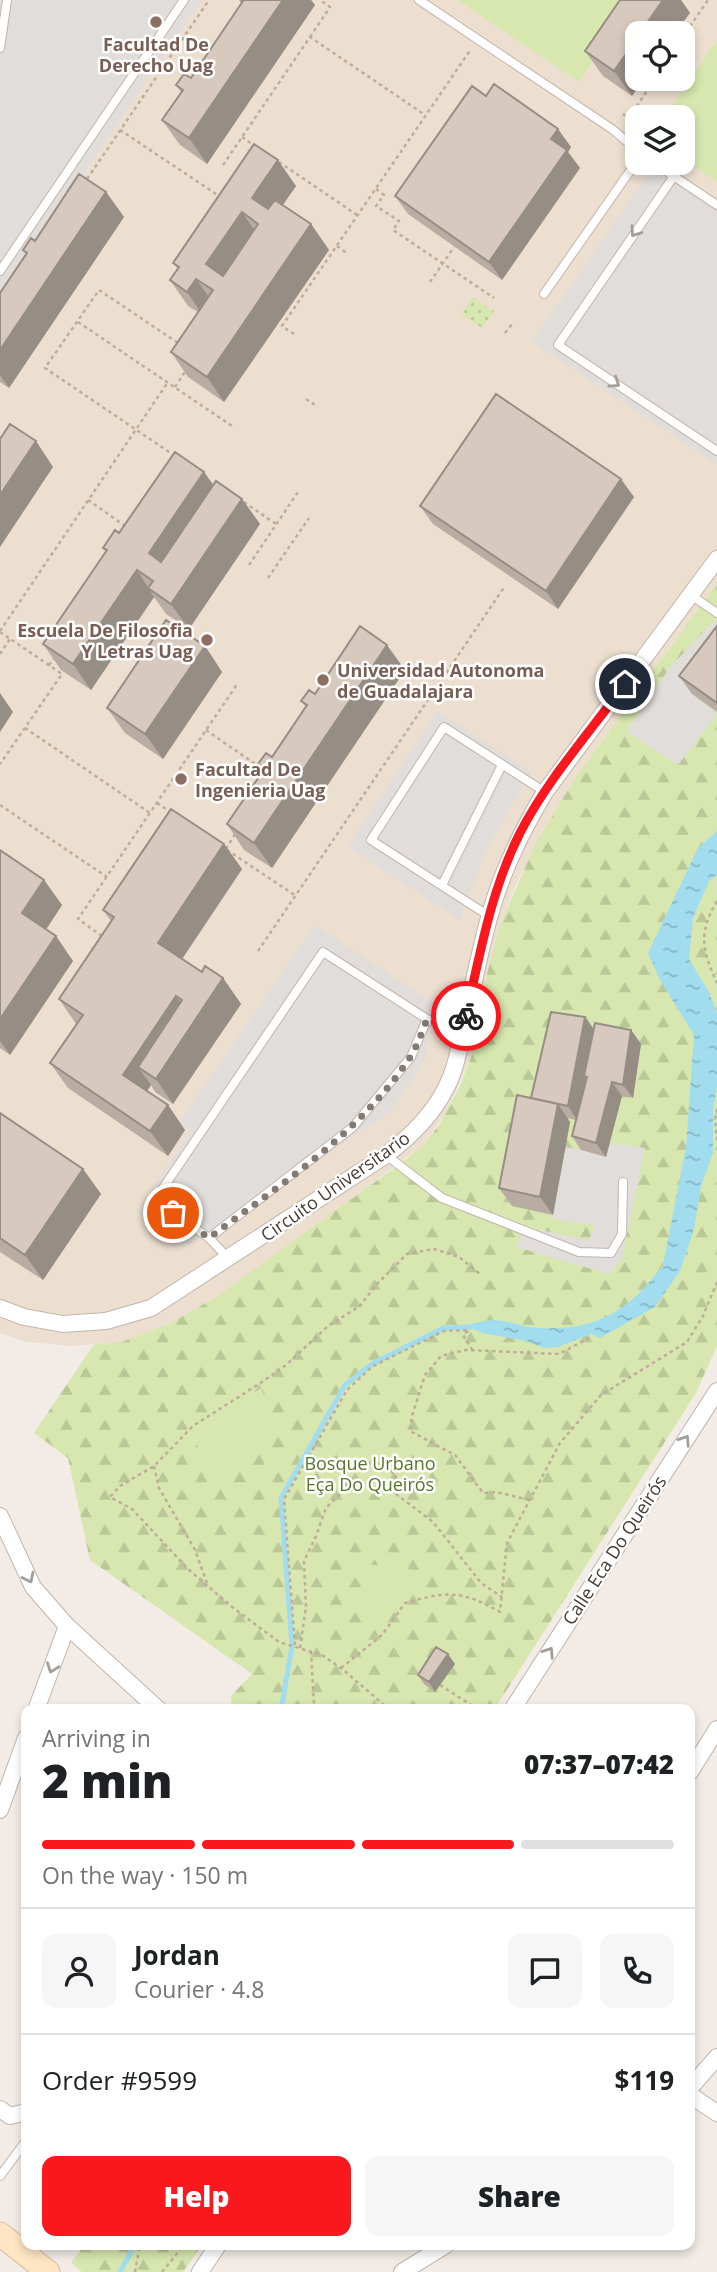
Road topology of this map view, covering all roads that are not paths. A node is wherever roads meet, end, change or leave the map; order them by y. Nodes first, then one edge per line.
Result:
1 (6, 0) edge
2 (184, 0) edge
3 (419, 0) edge
4 (0, 48) edge
5 (625, 139) edge
6 (627, 175) edge
7 (674, 176) joint
8 (717, 205) edge
9 (0, 271) edge
10 (544, 294) dead end
11 (717, 451) edge
12 (717, 559) edge
13 (690, 595) junction
14 (717, 613) edge
15 (502, 765) junction
16 (545, 792) junction
17 (442, 886) junction
18 (489, 916) junction
19 (427, 1019) junction
20 (462, 1035) junction
21 (386, 1156) junction
22 (623, 1182) dead end
23 (209, 1238) junction
24 (229, 1259) junction
25 (0, 1308) edge
26 (717, 1391) edge
27 (0, 1516) edge
28 (67, 1626) junction
29 (38, 1704) edge
30 (152, 1704) edge
31 (516, 1704) edge
32 (717, 1730) edge
33 (21, 1752) edge
34 (695, 1764) edge
35 (0, 1810) edge
36 (717, 2057) edge
37 (695, 2082) edge
38 (695, 2098) edge
39 (0, 2109) edge
40 (21, 2113) edge
41 (717, 2113) edge
42 (21, 2148) edge
43 (0, 2176) edge
44 (0, 2234) edge
45 (215, 2250) edge
46 (438, 2250) edge
47 (47, 2272) edge
48 (200, 2272) edge
49 (402, 2272) edge

1 - 4 lane
2 - 9 lane
3 - 5 lane
6 - 10 lane
7 - 8 lane
7 -> 11 lane
12 - 13 street, Circuito Universitario
13 - 14 lane
13 - 16 street, Circuito Universitario
15 - 16 lane
15 - 17 lane
15 - 17 lane
16 - 18 street, Circuito Universitario
17 - 18 lane
18 - 20 street, Circuito Universitario
19 - 20 lane
19 - 23 lane
19 - 23 lane
20 - 21 street, Circuito Universitario
21 - 22 lane
21 - 24 street, Circuito Universitario
23 - 24 lane
24 - 25 street, Circuito Universitario
31 -> 26 street, Calle Eca Do Queirós
27 -> 28 street
28 -> 29 street
28 - 30 street
32 - 34 street
33 - 35 street
36 - 37 street
38 - 41 street
39 - 40 street
42 - 43 lane
44 - 47 main road
45 - 48 street
46 - 49 street

